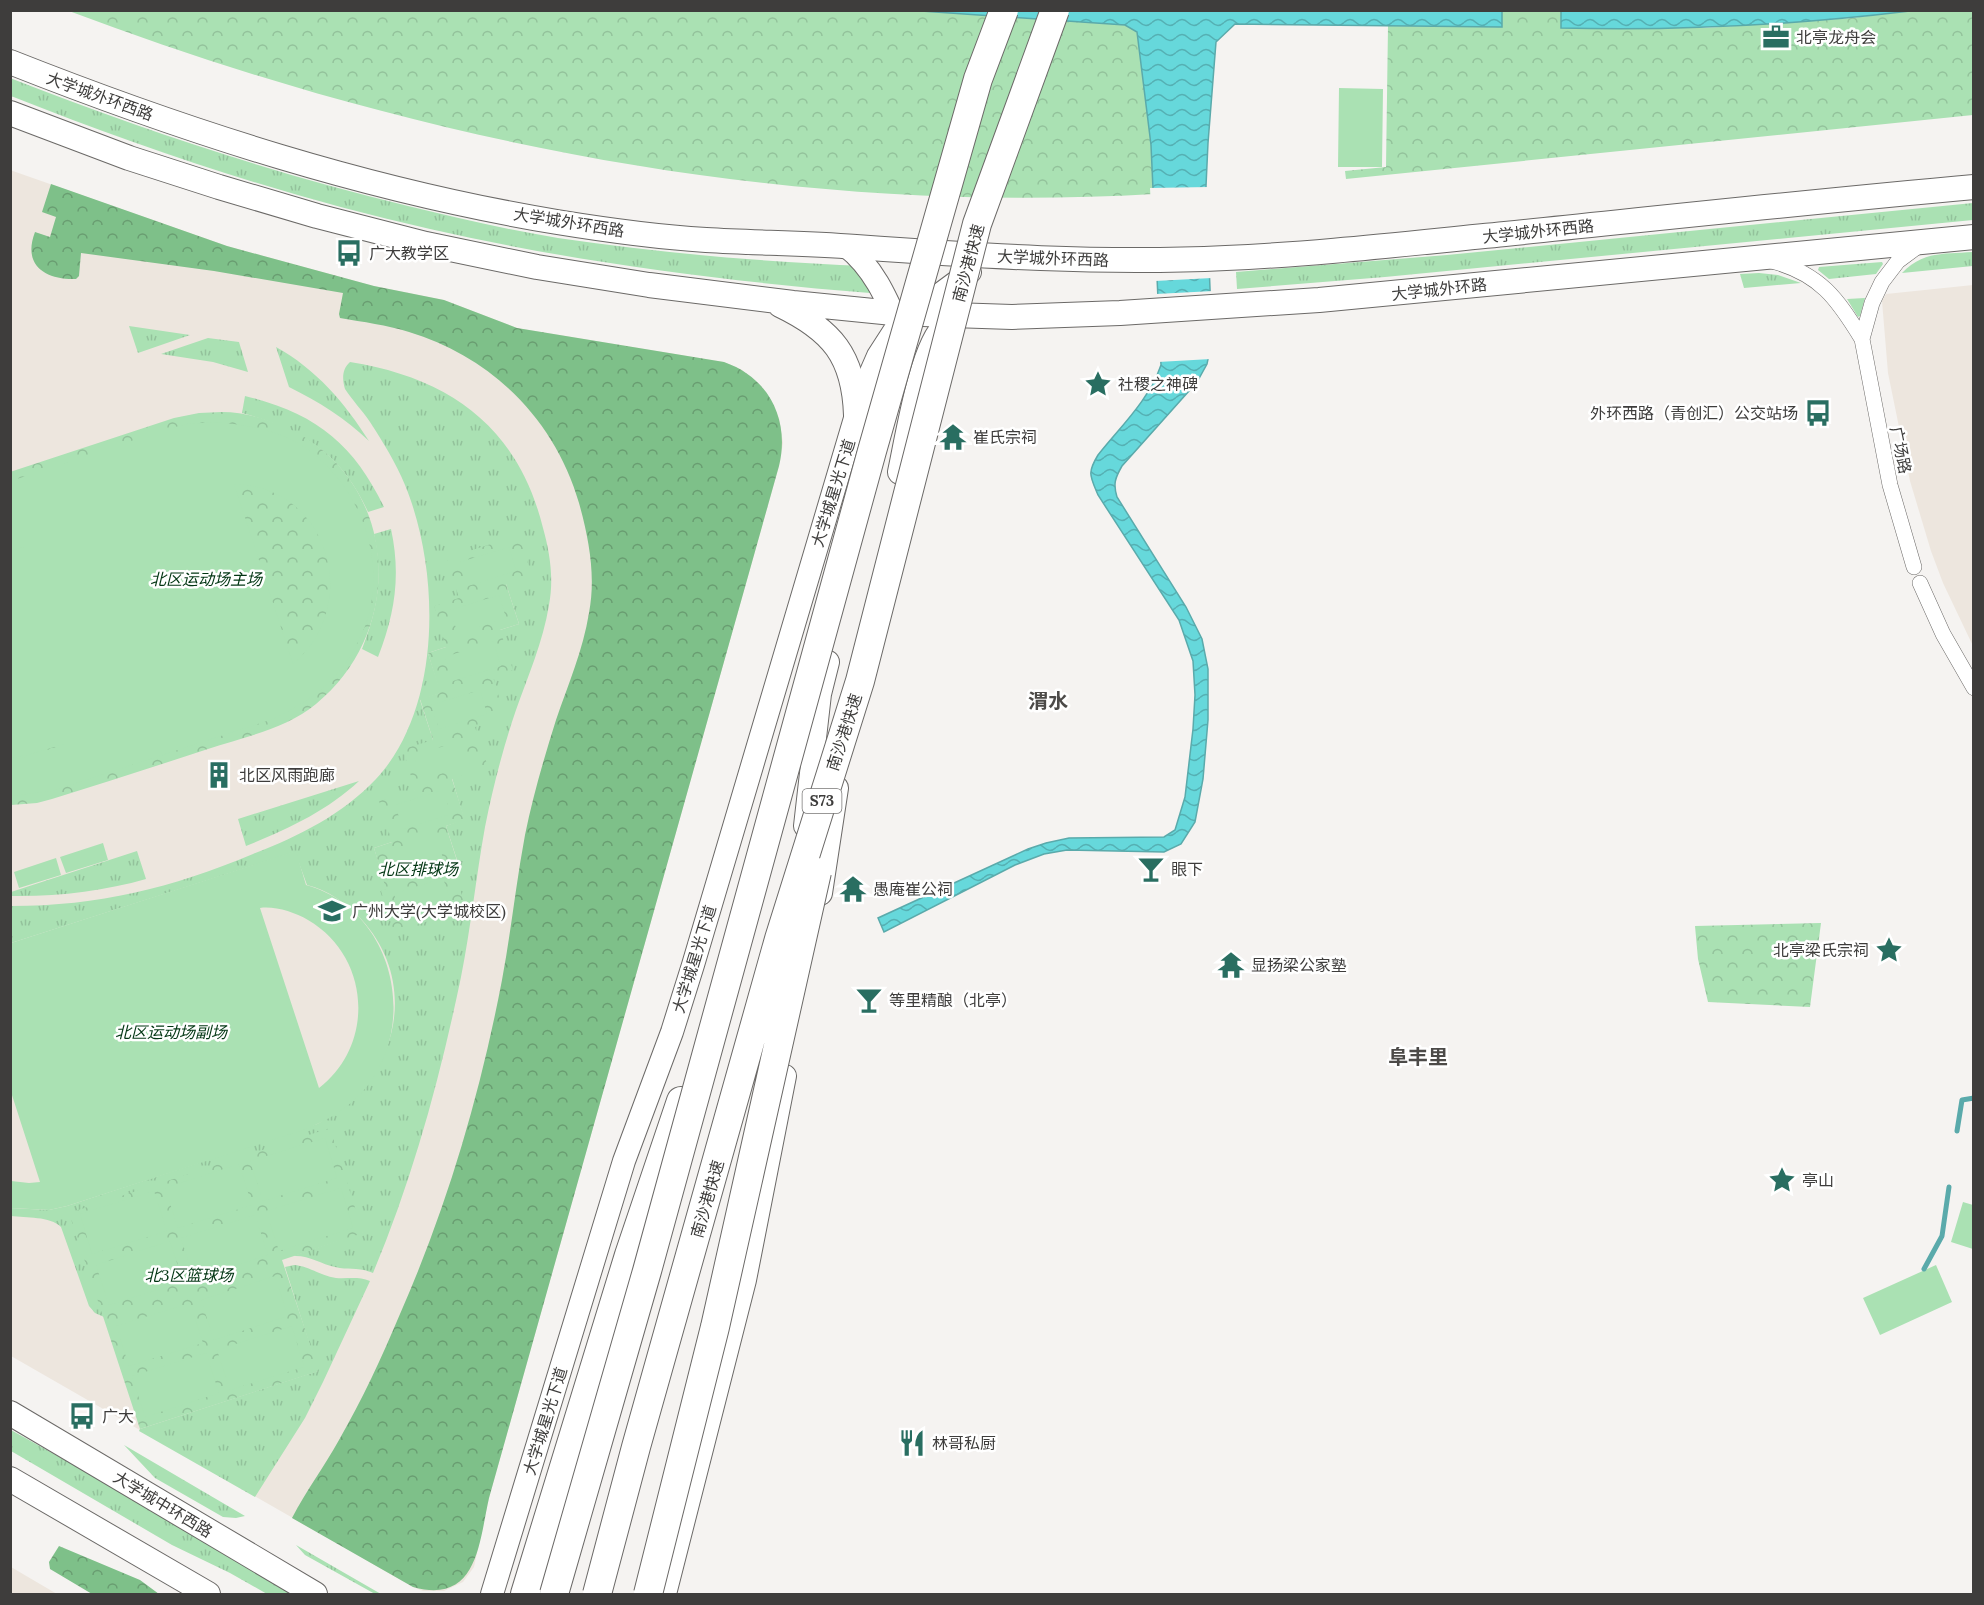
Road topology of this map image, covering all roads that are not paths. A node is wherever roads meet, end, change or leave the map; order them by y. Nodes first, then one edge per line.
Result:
1 (1004, 10) edge
2 (1055, 10) edge
3 (10, 62) edge
4 (10, 113) edge
5 (1974, 187) edge
6 (1974, 237) edge
7 (1929, 241) junction
8 (846, 246) junction
9 (994, 257) junction
10 (1758, 258) junction
11 (770, 300) junction
12 (961, 314) junction
13 (902, 317) junction
14 (1862, 339) junction
15 (856, 415) junction
16 (1914, 567) dead end
17 (1920, 583) dead end
18 (860, 681) junction
19 (1974, 688) edge
20 (771, 816) junction
21 (787, 1069) junction
22 (10, 1413) edge
23 (10, 1479) edge
24 (208, 1594) edge
25 (315, 1594) edge
26 (492, 1594) edge
27 (525, 1594) edge
28 (554, 1594) edge
29 (597, 1594) edge
30 (648, 1594) edge
31 (665, 1594) edge

1 - 20 highway, S73, bridge
2 - 18 highway, 南沙港快速 / S73, bridge
3 - 8 main road, 大学城外环西路
4 - 11 main road
5 - 9 main road, 大学城外环西路
6 - 7 main road
7 - 10 main road
7 - 14 street, 广场路
8 - 9 main road, 大学城外环西路
8 - 13 main road
9 - 13 main road, 大学城星光下道
10 - 12 main road, 大学城外环路
10 - 14 street, 广场路
11 - 13 main road
11 - 15 main road
12 - 13 main road
12 - 21 main road
13 - 15 main road, 大学城星光下道
13 - 21 main road
14 - 16 street, 广场路
15 - 26 main road, 大学城星光下道
17 - 19 street
18 - 29 highway, 南沙港快速 / S73, bridge
18 - 30 highway, bridge
20 - 27 highway, bridge
20 - 28 highway, S73, bridge
21 - 31 main road
22 - 25 main road, 大学城中环西路
23 - 24 main road

